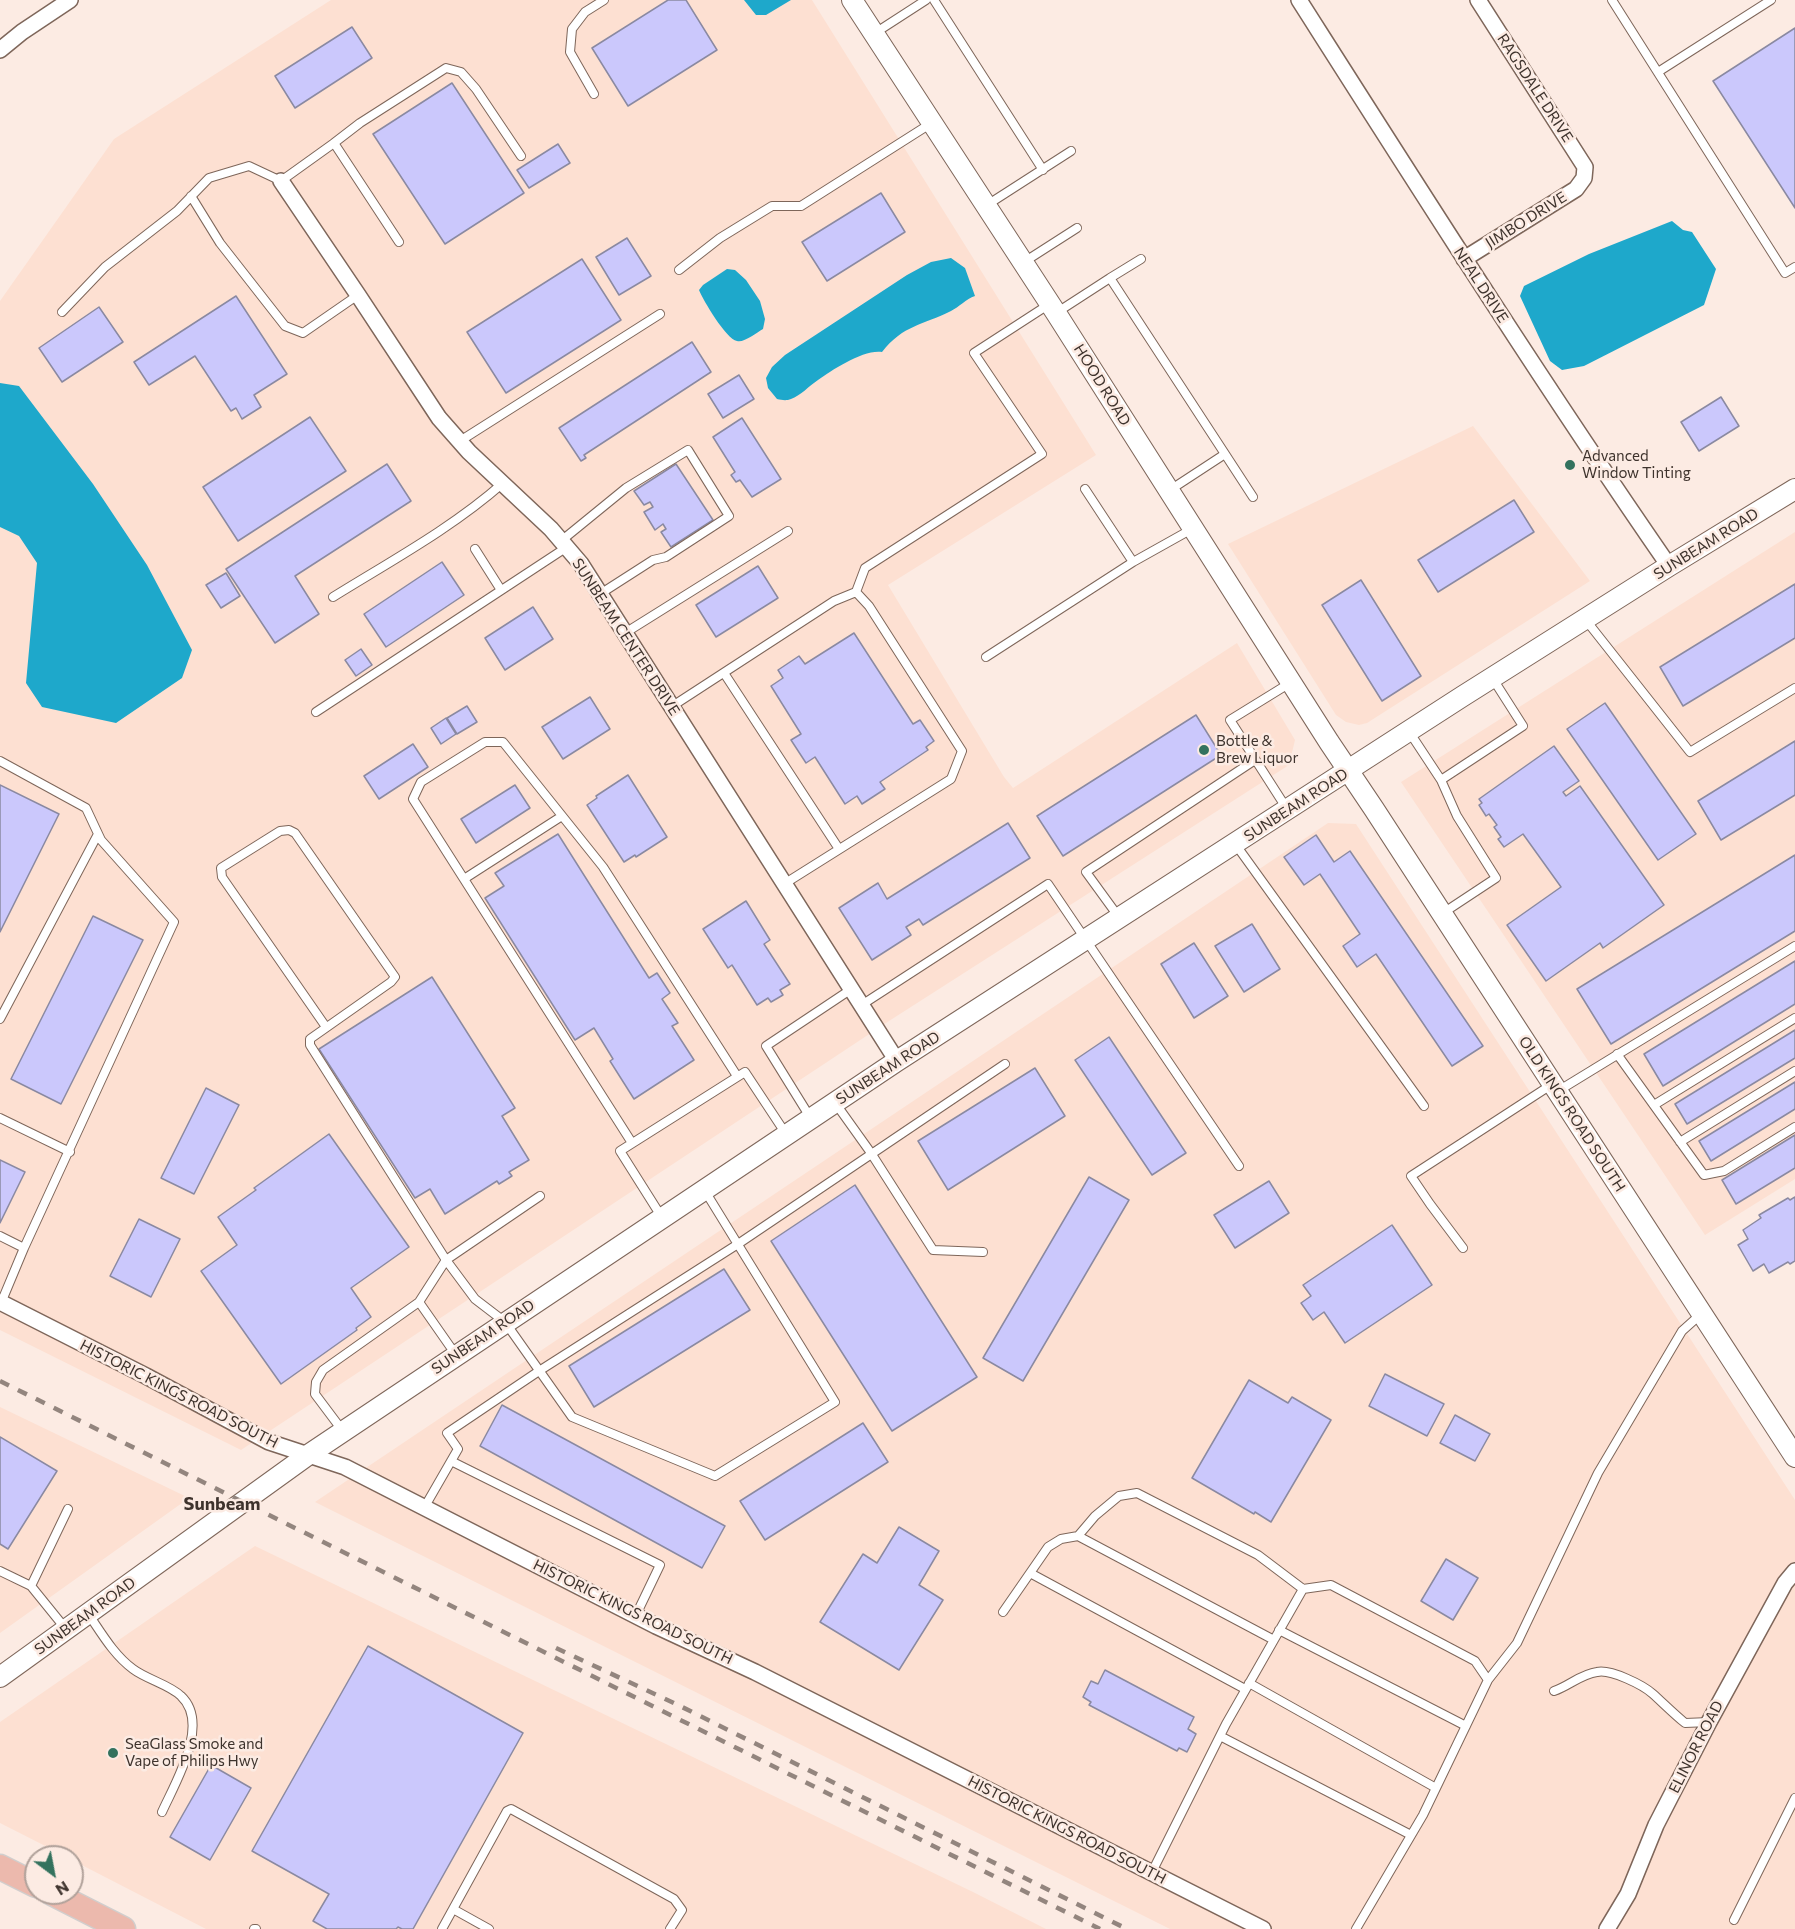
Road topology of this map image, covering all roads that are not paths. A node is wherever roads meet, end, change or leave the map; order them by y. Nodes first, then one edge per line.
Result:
1 (70, 0) edge
2 (604, 0) edge
3 (852, 0) edge
4 (926, 0) edge
5 (934, 0) edge
6 (1299, 0) edge
7 (1478, 0) edge
8 (1612, 0) edge
9 (1771, 0) edge
10 (874, 34) junction
11 (0, 50) edge
12 (1658, 72) junction
13 (594, 93) dead end
14 (931, 123) junction
15 (334, 143) junction
16 (1071, 151) dead end
17 (521, 156) dead end
18 (1042, 170) junction
19 (1584, 178) joint
20 (281, 181) junction
21 (191, 196) junction
22 (986, 206) junction
23 (1077, 228) dead end
24 (399, 242) dead end
25 (1141, 259) dead end
26 (1464, 259) junction
27 (1023, 263) junction
28 (1795, 267) edge
29 (679, 270) dead end
30 (1110, 278) junction
31 (358, 295) junction
32 (1053, 309) junction
33 (62, 312) dead end
34 (660, 314) dead end
35 (460, 441) junction
36 (1225, 454) junction
37 (503, 483) junction
38 (1085, 489) dead end
39 (1795, 489) edge
40 (1169, 490) junction
41 (1252, 497) dead end
42 (1193, 528) junction
43 (788, 531) dead end
44 (564, 544) junction
45 (475, 549) dead end
46 (1132, 562) junction
47 (1669, 566) junction
48 (501, 590) junction
49 (856, 592) junction
50 (600, 594) junction
51 (333, 597) dead end
52 (1585, 619) junction
53 (625, 633) junction
54 (986, 657) dead end
55 (724, 672) junction
56 (1492, 678) junction
57 (1291, 682) junction
58 (1795, 688) edge
59 (671, 706) junction
60 (316, 712) dead end
61 (1409, 731) junction
62 (1255, 760) junction
63 (0, 761) edge
64 (1349, 771) junction
65 (1441, 780) junction
66 (1288, 810) junction
67 (562, 816) junction
68 (98, 834) junction
69 (1235, 844) junction
70 (839, 849) junction
71 (464, 879) junction
72 (784, 884) junction
73 (1443, 913) junction
74 (1120, 918) junction
75 (1086, 940) junction
76 (1795, 946) edge
77 (850, 990) junction
78 (860, 1006) junction
79 (1795, 1018) edge
80 (0, 1019) edge
81 (326, 1027) junction
82 (1617, 1054) junction
83 (897, 1061) junction
84 (1005, 1064) dead end
85 (1795, 1071) edge
86 (737, 1076) junction
87 (1555, 1088) junction
88 (835, 1102) junction
89 (1654, 1105) junction
90 (1424, 1106) dead end
91 (0, 1119) edge
92 (811, 1119) junction
93 (1795, 1127) edge
94 (786, 1135) junction
95 (1680, 1142) junction
96 (632, 1143) junction
97 (70, 1152) junction
98 (871, 1153) junction
99 (1239, 1166) dead end
100 (704, 1190) junction
101 (540, 1196) dead end
102 (662, 1218) junction
103 (0, 1236) edge
104 (738, 1244) junction
105 (24, 1248) junction
106 (1463, 1248) dead end
107 (983, 1252) dead end
108 (446, 1260) junction
109 (0, 1302) edge
110 (419, 1302) junction
111 (1702, 1313) junction
112 (505, 1322) junction
113 (456, 1355) junction
114 (539, 1371) junction
115 (343, 1431) junction
116 (308, 1455) junction
117 (1795, 1457) edge
118 (452, 1461) junction
119 (424, 1508) junction
120 (68, 1509) dead end
121 (1078, 1536) junction
122 (0, 1571) edge
123 (1795, 1571) edge
124 (1030, 1573) junction
125 (31, 1586) junction
126 (1303, 1589) junction
127 (1003, 1612) dead end
128 (88, 1614) junction
129 (636, 1616) junction
130 (66, 1629) junction
131 (1279, 1630) junction
132 (1274, 1640) junction
133 (0, 1677) edge
134 (1488, 1680) junction
135 (1247, 1686) junction
136 (1554, 1691) dead end
137 (1709, 1722) junction
138 (1466, 1726) junction
139 (1220, 1736) junction
140 (1436, 1788) junction
141 (1795, 1798) edge
142 (162, 1812) dead end
143 (1411, 1834) junction
144 (0, 1867) edge
145 (1152, 1872) junction
146 (24, 1879) edge
147 (76, 1905) edge
148 (453, 1909) junction
149 (1734, 1920) dead end
150 (123, 1929) edge
151 (442, 1929) edge
152 (489, 1929) edge
153 (670, 1929) edge
154 (1263, 1929) edge
155 (1356, 1929) edge
156 (1608, 1929) edge

1 - 11 street
2 - 13 lane
3 - 10 street, HOOD ROAD
4 - 10 lane
5 - 18 lane
6 - 26 street, NEAL DRIVE
7 - 19 street, RAGSDALE DRIVE
8 - 12 lane
9 - 12 lane
10 - 14 street, HOOD ROAD
12 - 28 lane
14 - 22 street, HOOD ROAD
14 - 29 lane
15 - 17 lane
15 - 20 lane
15 - 24 lane
16 - 18 lane
18 - 22 lane
19 - 26 street, JIMBO DRIVE
20 - 21 lane
20 - 31 street, SUNBEAM CENTER DRIVE
21 - 31 lane
21 - 33 lane
22 - 27 street, HOOD ROAD
23 - 27 lane
25 - 30 lane
26 - 47 street, NEAL DRIVE
27 - 32 street, HOOD ROAD
30 - 32 lane
30 - 36 lane
31 - 35 street, SUNBEAM CENTER DRIVE
32 - 40 street, HOOD ROAD
32 - 49 lane
34 - 35 lane
35 - 37 street, SUNBEAM CENTER DRIVE
36 - 40 lane
36 - 41 lane
37 - 44 street, SUNBEAM CENTER DRIVE
37 - 51 lane
38 - 46 lane
39 - 47 street, SUNBEAM ROAD
40 - 42 street, HOOD ROAD
42 - 46 lane
42 - 57 street, HOOD ROAD
43 - 53 lane
44 - 48 lane
44 - 50 street, SUNBEAM CENTER DRIVE
44 - 50 lane
45 - 48 lane
46 - 54 lane
47 - 52 street, SUNBEAM ROAD
48 - 60 lane
49 - 55 lane
49 - 70 lane
50 - 53 street, SUNBEAM CENTER DRIVE
52 - 56 street, SUNBEAM ROAD
52 - 58 lane
53 - 59 street, SUNBEAM CENTER DRIVE
55 - 59 lane
55 - 70 lane
56 - 61 street, SUNBEAM ROAD
56 - 65 lane
57 - 62 lane
57 - 64 street, HOOD ROAD
59 - 72 street, SUNBEAM CENTER DRIVE
61 - 64 street, SUNBEAM ROAD
61 - 65 lane
62 - 66 lane
62 - 74 lane
63 - 68 lane
64 - 66 street, SUNBEAM ROAD
64 - 73 street, OLD KINGS ROAD SOUTH
65 - 73 lane
66 - 69 street, SUNBEAM ROAD
67 - 71 lane
67 - 71 lane
67 - 86 lane
68 - 80 lane
68 - 97 lane
69 - 74 street, SUNBEAM ROAD
69 - 90 lane
70 - 72 lane
71 - 96 lane
72 - 77 street, SUNBEAM CENTER DRIVE
73 - 87 street, OLD KINGS ROAD SOUTH
74 - 75 street, SUNBEAM ROAD
75 - 78 lane
75 - 83 street, SUNBEAM ROAD
75 - 99 lane
76 - 82 lane
77 - 78 street, SUNBEAM CENTER DRIVE
77 - 92 lane
78 - 83 street, SUNBEAM CENTER DRIVE
79 - 89 lane
81 - 81 lane
81 - 108 lane
82 - 87 lane
82 - 89 lane
83 - 88 street, SUNBEAM ROAD
84 - 98 lane
85 - 95 lane
86 - 94 lane
86 - 96 lane
87 - 106 lane
87 - 111 street, OLD KINGS ROAD SOUTH
88 - 92 street, SUNBEAM ROAD
88 - 98 lane
89 - 95 lane
91 - 97 lane
92 - 94 street, SUNBEAM ROAD
93 - 95 lane
94 - 100 street, SUNBEAM ROAD
96 - 102 lane
97 - 105 lane
98 - 104 lane
98 - 107 lane
100 - 102 street, SUNBEAM ROAD
100 - 104 lane
101 - 108 lane
102 - 112 street, SUNBEAM ROAD
103 - 105 lane
104 - 114 lane
104 - 114 lane
105 - 109 lane
108 - 110 lane
108 - 112 lane
109 - 116 street, HISTORIC KINGS ROAD SOUTH
110 - 113 lane
110 - 115 lane
111 - 117 street, OLD KINGS ROAD SOUTH
111 - 134 lane
112 - 113 street, SUNBEAM ROAD
112 - 114 lane
113 - 115 street, SUNBEAM ROAD
114 - 118 lane
115 - 116 street, SUNBEAM ROAD
116 - 119 street, HISTORIC KINGS ROAD SOUTH
116 - 128 street, SUNBEAM ROAD
118 - 119 lane
118 - 129 lane
119 - 129 street, HISTORIC KINGS ROAD SOUTH
120 - 125 lane
121 - 124 lane
121 - 126 lane
121 - 132 lane
122 - 125 lane
123 - 137 street, ELINOR ROAD
124 - 127 lane
124 - 135 lane
125 - 130 lane
126 - 131 lane
126 - 134 lane
128 - 130 street, SUNBEAM ROAD
128 - 142 lane
129 - 145 street, HISTORIC KINGS ROAD SOUTH
130 - 133 street, SUNBEAM ROAD
131 - 132 lane
131 - 138 lane
132 - 135 lane
134 - 138 lane
135 - 139 lane
135 - 140 lane
136 - 137 lane
137 - 156 street, ELINOR ROAD
138 - 140 lane
139 - 143 lane
139 - 145 lane
140 - 143 lane
141 - 149 lane
143 - 155 lane
144 - 146 main road
145 - 154 street, HISTORIC KINGS ROAD SOUTH
147 - 150 main road
148 - 151 lane
148 - 152 lane
148 - 153 lane

